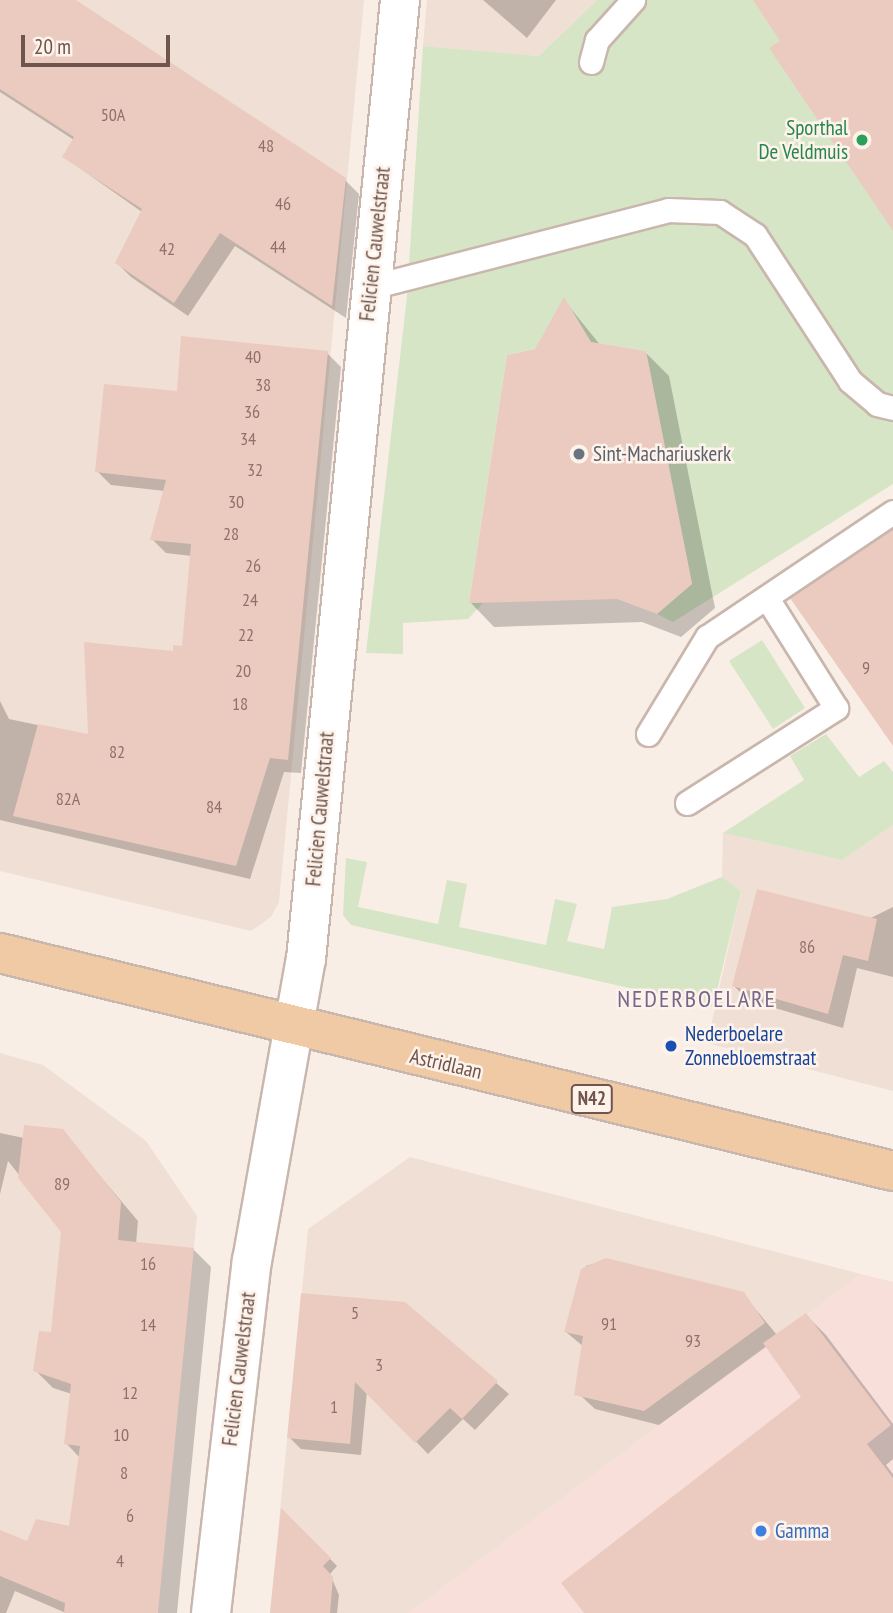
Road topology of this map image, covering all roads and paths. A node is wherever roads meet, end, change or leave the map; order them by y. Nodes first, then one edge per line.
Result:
1 (400, 0) edge
2 (633, 0) edge
3 (592, 62) dead end
4 (371, 287) junction
5 (893, 408) edge
6 (893, 512) edge
7 (767, 598) junction
8 (648, 734) dead end
9 (687, 803) dead end
10 (0, 953) edge
11 (292, 1027) junction
12 (893, 1171) edge
13 (211, 1613) edge

1 - 4 street, Felicien Cauwelstraat
2 - 3 lane
4 - 5 lane
4 - 11 street, Felicien Cauwelstraat
6 - 7 lane
7 - 8 lane
7 - 9 lane
10 - 11 main road, Astridlaan / N42
11 - 12 main road, Astridlaan / N42
11 - 13 street, Felicien Cauwelstraat

